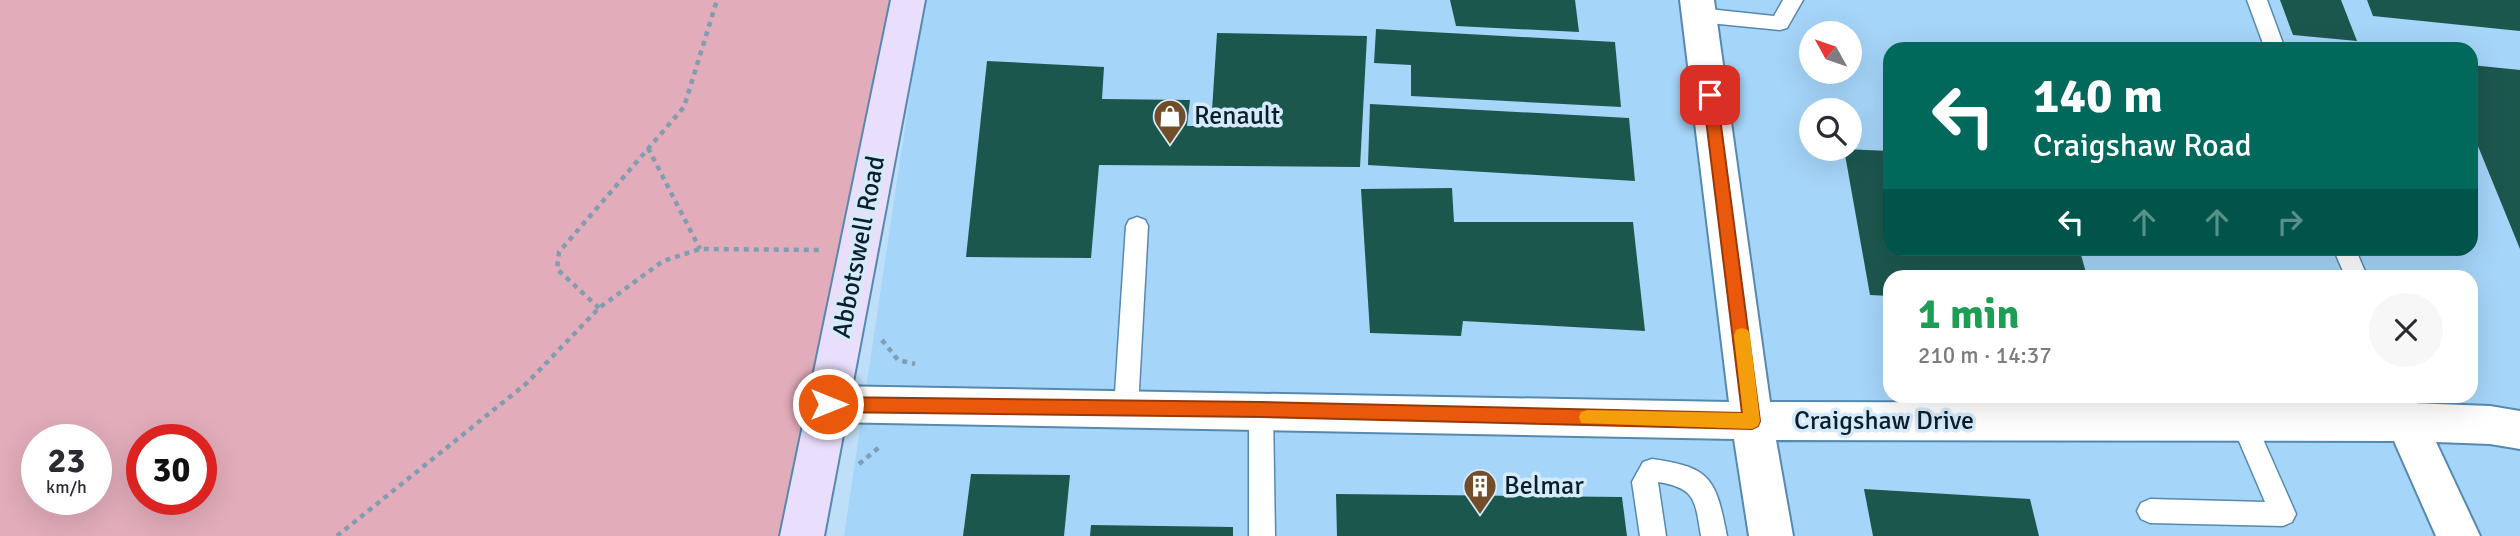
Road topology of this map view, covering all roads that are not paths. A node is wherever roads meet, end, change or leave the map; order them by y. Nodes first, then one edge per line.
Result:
1 (908, 0) edge
2 (1793, 0) edge
3 (2257, 0) edge
4 (1698, 8) edge
5 (2272, 42) edge
6 (1137, 226) dead end
7 (828, 404) junction
8 (1126, 408) junction
9 (2407, 409) edge
10 (1261, 410) junction
11 (2242, 420) junction
12 (1752, 421) junction
13 (2520, 430) edge
14 (2150, 511) dead end
15 (802, 536) edge
16 (1262, 536) edge
17 (1653, 536) edge
18 (1714, 536) edge
19 (1772, 536) edge
20 (2458, 536) edge

1 - 7 street, Abbotswell Road
2 - 4 lane
3 - 5 lane
4 - 12 street
6 - 8 lane
7 - 8 street, Craigshaw Drive
7 - 15 street, Abbotswell Road
8 - 10 street, Craigshaw Drive
9 - 11 street, Craigshaw Drive
9 - 13 street, Craigshaw Drive
9 - 20 street
10 - 12 street, Craigshaw Drive
10 - 16 lane
11 - 12 street, Craigshaw Drive
11 - 14 lane
12 - 19 street
17 - 18 lane

